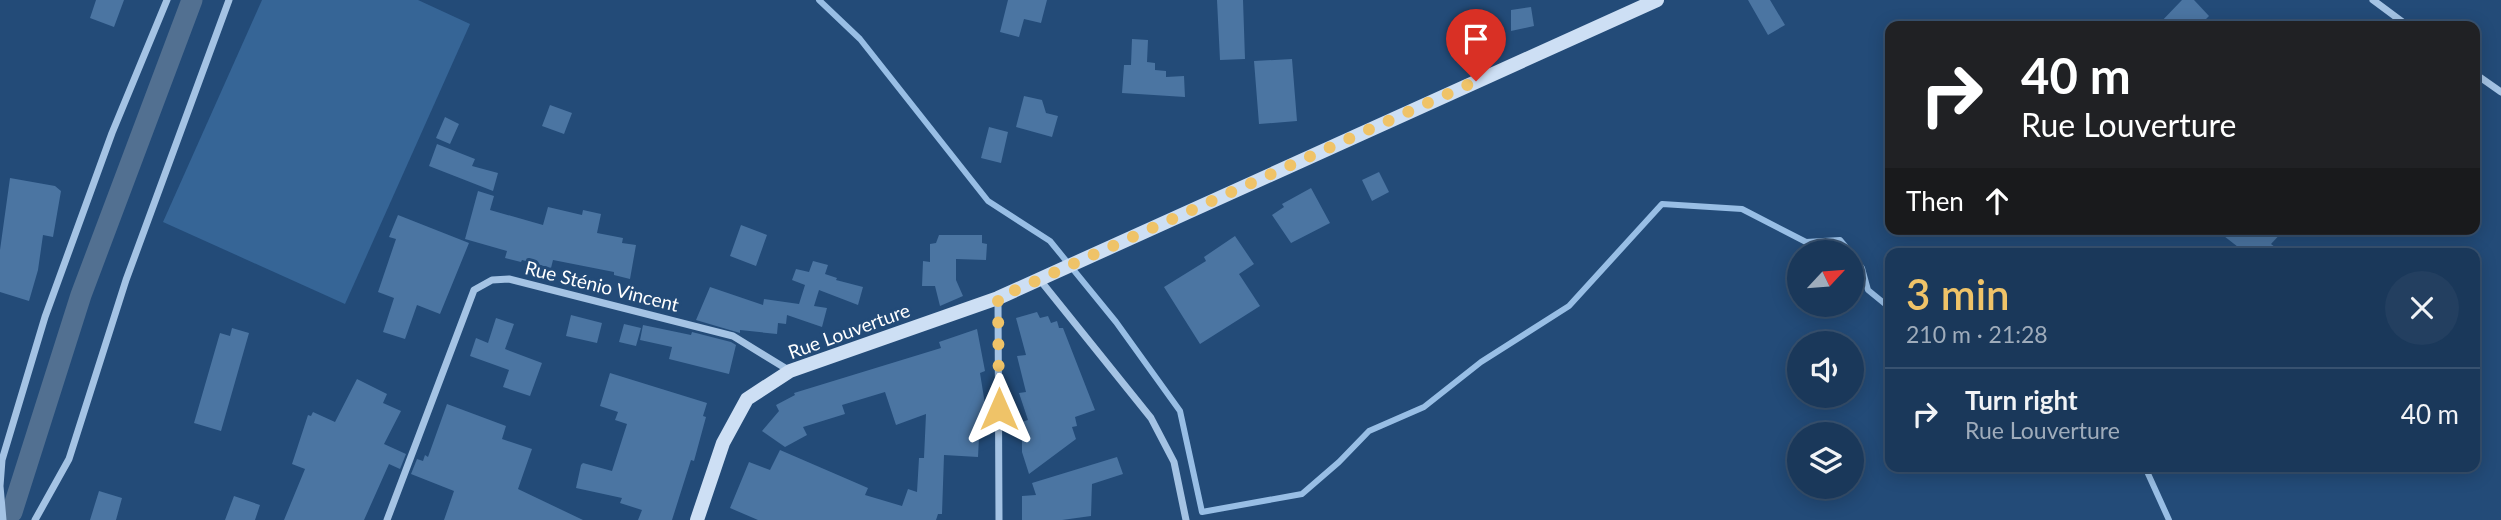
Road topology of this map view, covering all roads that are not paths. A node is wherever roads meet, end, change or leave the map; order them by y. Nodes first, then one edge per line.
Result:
1 (167, 0) edge
2 (229, 0) edge
3 (1657, 0) edge
4 (2373, 0) edge
5 (2401, 21) edge
6 (2480, 77) edge
7 (2501, 92) edge
8 (1046, 277) junction
9 (998, 298) junction
10 (790, 372) junction
11 (3, 520) edge
12 (35, 520) edge
13 (387, 520) edge
14 (697, 520) edge
15 (999, 520) edge
16 (1186, 520) edge

1 - 11 street
2 - 12 street
3 - 8 main road, Rue Louverture
4 - 5 street
6 - 7 street
8 - 9 main road, Rue Louverture
8 - 16 street
9 - 10 main road, Rue Louverture
9 - 15 street
10 - 13 street, Rue Sténio Vincent
10 - 14 main road, Rue Louverture

